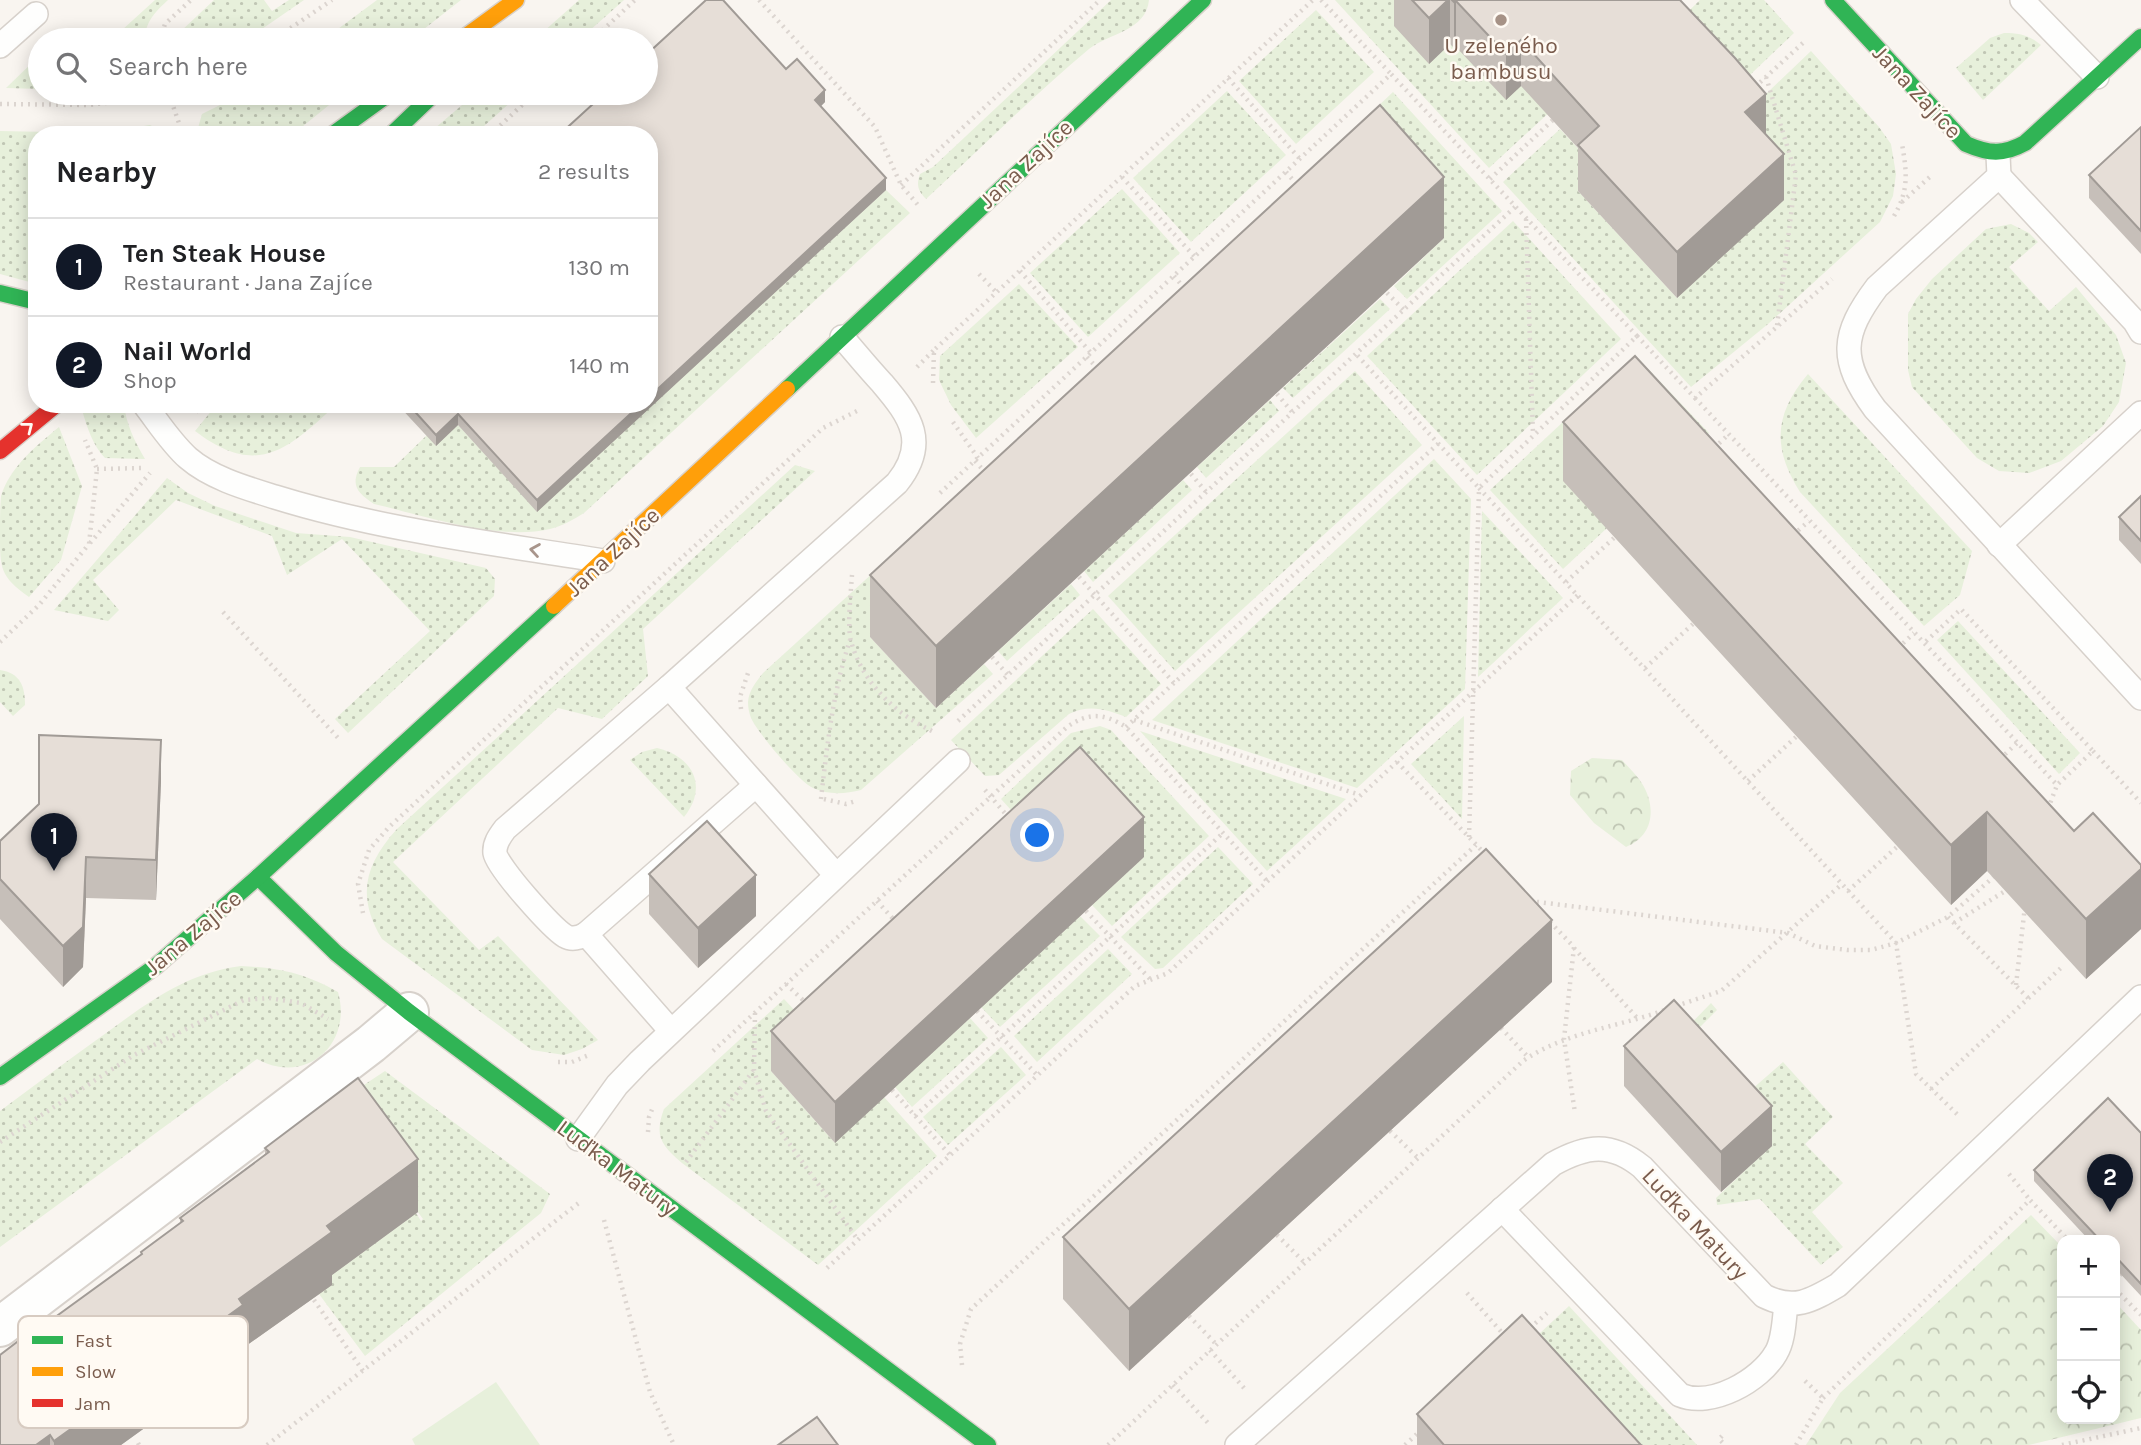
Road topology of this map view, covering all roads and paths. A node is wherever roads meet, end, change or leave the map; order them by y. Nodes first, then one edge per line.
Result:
1 (191, 0) edge
2 (332, 0) edge
3 (516, 0) edge
4 (533, 0) edge
5 (635, 0) edge
6 (759, 0) edge
7 (1100, 0) edge
8 (1203, 0) edge
9 (1313, 0) edge
10 (1321, 0) edge
11 (1833, 0) edge
12 (2022, 0) edge
13 (36, 14) dead end
14 (164, 28) edge
15 (291, 28) edge
16 (478, 28) edge
17 (503, 28) edge
18 (605, 28) edge
19 (1812, 35) dead end
20 (2141, 37) edge
21 (0, 46) edge
22 (1391, 75) junction
23 (1766, 77) junction
24 (2097, 77) junction
25 (1228, 78) junction
26 (1750, 92) edge
27 (0, 104) edge
28 (28, 104) edge
29 (174, 105) edge
30 (373, 105) edge
31 (422, 105) edge
32 (522, 105) edge
33 (1561, 113) edge
34 (180, 126) edge
35 (344, 126) edge
36 (400, 126) edge
37 (500, 126) edge
38 (1901, 142) dead end
39 (1300, 159) junction
40 (1998, 165) junction
41 (1286, 172) junction
42 (1122, 177) junction
43 (1490, 179) junction
44 (901, 185) junction
45 (1302, 191) edge
46 (1516, 207) junction
47 (1526, 218) junction
48 (1889, 224) dead end
49 (946, 239) junction
50 (1195, 257) junction
51 (1020, 271) junction
52 (1174, 276) junction
53 (1835, 276) dead end
54 (0, 293) edge
55 (997, 293) junction
56 (1387, 293) edge
57 (1190, 294) edge
58 (28, 300) edge
59 (1405, 311) junction
60 (1777, 327) junction
61 (2141, 332) edge
62 (1637, 336) junction
63 (842, 337) junction
64 (1089, 355) junction
65 (1357, 355) junction
66 (1103, 374) edge
67 (937, 393) dead end
68 (1277, 394) edge
69 (1695, 398) junction
70 (46, 413) edge
71 (152, 413) edge
72 (1293, 413) junction
73 (2141, 413) edge
74 (952, 420) dead end
75 (1728, 435) junction
76 (1533, 436) junction
77 (83, 437) dead end
78 (1439, 443) junction
79 (0, 451) edge
80 (1708, 454) edge
81 (976, 459) junction
82 (155, 467) dead end
83 (1191, 474) edge
84 (992, 478) edge
85 (1479, 488) junction
86 (1207, 492) junction
87 (936, 496) dead end
88 (1809, 521) junction
89 (1792, 536) edge
90 (1615, 537) edge
91 (89, 544) junction
92 (1999, 545) junction
93 (603, 561) junction
94 (861, 566) dead end
95 (852, 575) junction
96 (1079, 577) edge
97 (1566, 582) junction
98 (842, 583) dead end
99 (1096, 595) junction
100 (1578, 595) junction
101 (223, 612) dead end
102 (1694, 624) edge
103 (1914, 633) junction
104 (850, 639) junction
105 (0, 642) edge
106 (1923, 643) junction
107 (1897, 649) edge
108 (992, 657) edge
109 (758, 662) dead end
110 (1645, 668) junction
111 (1008, 675) junction
112 (1174, 683) junction
113 (669, 687) junction
114 (1472, 693) junction
115 (2141, 698) edge
116 (742, 720) dead end
117 (1134, 720) junction
118 (951, 727) dead end
119 (1126, 727) junction
120 (942, 736) dead end
121 (1797, 736) edge
122 (2017, 743) junction
123 (2093, 751) junction
124 (958, 761) dead end
125 (1397, 762) junction
126 (1991, 766) edge
127 (370, 773) junction
128 (1748, 780) junction
129 (756, 785) junction
130 (2057, 785) junction
131 (1360, 795) junction
132 (991, 797) junction
133 (814, 798) dead end
134 (867, 798) dead end
135 (821, 799) junction
136 (2141, 803) edge
137 (407, 811) dead end
138 (2047, 812) edge
139 (1018, 827) edge
140 (1223, 833) junction
141 (1469, 838) junction
142 (1476, 845) junction
143 (1898, 846) edge
144 (1494, 864) edge
145 (2006, 866) edge
146 (836, 875) junction
147 (258, 877) junction
148 (1268, 882) junction
149 (2018, 882) edge
150 (1842, 884) junction
151 (1848, 891) junction
152 (1521, 892) edge
153 (877, 901) junction
154 (1530, 901) junction
155 (2025, 903) edge
156 (1538, 910) edge
157 (1086, 911) edge
158 (1401, 914) junction
159 (1948, 917) junction
160 (1547, 919) edge
161 (1954, 923) junction
162 (1410, 924) edge
163 (904, 930) edge
164 (1788, 933) junction
165 (586, 934) junction
166 (1110, 937) junction
167 (1896, 943) junction
168 (1574, 947) junction
169 (2063, 967) dead end
170 (1151, 979) junction
171 (786, 984) junction
172 (2016, 985) junction
173 (2141, 997) edge
174 (2029, 999) junction
175 (977, 1011) edge
176 (409, 1012) junction
177 (815, 1012) edge
178 (755, 1013) junction
179 (1639, 1020) junction
180 (1501, 1028) edge
181 (671, 1031) junction
182 (1001, 1036) junction
183 (1564, 1039) junction
184 (371, 1044) junction
185 (1528, 1057) junction
186 (705, 1058) dead end
187 (754, 1070) junction
188 (1037, 1075) junction
189 (0, 1077) edge
190 (1931, 1089) junction
191 (892, 1090) edge
192 (915, 1116) junction
193 (1175, 1121) junction
194 (1185, 1131) edge
195 (1390, 1131) edge
196 (578, 1139) junction
197 (0, 1142) edge
198 (1986, 1144) junction
199 (1581, 1152) junction
200 (950, 1155) junction
201 (1418, 1158) junction
202 (680, 1171) dead end
203 (580, 1202) dead end
204 (1084, 1205) junction
205 (1502, 1209) junction
206 (1094, 1215) edge
207 (604, 1220) dead end
208 (1277, 1235) edge
209 (2063, 1235) edge
210 (858, 1240) junction
211 (1305, 1263) junction
212 (1440, 1264) junction
213 (819, 1275) dead end
214 (1576, 1286) junction
215 (2120, 1294) edge
216 (314, 1300) edge
217 (1786, 1304) junction
218 (1189, 1315) edge
219 (2141, 1315) edge
220 (0, 1327) edge
221 (1522, 1336) edge
222 (1216, 1344) junction
223 (1513, 1344) edge
224 (363, 1371) junction
225 (966, 1373) dead end
226 (1172, 1385) junction
227 (1824, 1398) dead end
228 (1210, 1425) dead end
229 (1425, 1427) edge
230 (2141, 1429) edge
231 (267, 1445) edge
232 (674, 1445) edge
233 (988, 1445) edge
234 (1108, 1445) edge
235 (1237, 1445) edge
236 (1405, 1445) edge
237 (2062, 1445) edge

1 - 14 path
2 - 15 path
3 - 16 street
4 - 17 street
5 - 18 path
6 - 44 path
7 - 44 path
8 - 49 street, Jana Zajíce
9 - 25 path
10 - 22 path
11 - 40 street, Jana Zajíce
12 - 24 lane
13 - 21 lane
19 - 23 path
20 - 24 street
22 - 39 path
22 - 43 path
23 - 26 path
23 - 60 path
24 - 40 street
25 - 39 path
25 - 42 path
27 - 28 path
29 - 34 path
30 - 35 street
31 - 36 street
32 - 37 path
33 - 43 path
38 - 48 path
39 - 41 path
40 - 61 lane
40 - 92 lane
41 - 45 path
41 - 50 path
42 - 50 path
42 - 51 path
43 - 46 path
44 - 49 path
46 - 47 path
46 - 59 path
47 - 62 path
47 - 76 path
49 - 55 path
49 - 63 street, Jana Zajíce
50 - 52 path
51 - 55 path
51 - 64 path
52 - 57 path
52 - 64 path
53 - 60 path
54 - 58 street
55 - 67 path
56 - 59 path
59 - 65 path
60 - 69 path
62 - 69 path
62 - 76 path
63 - 93 street, Jana Zajíce
63 - 113 lane
64 - 66 path
64 - 81 path
65 - 72 path
65 - 78 path
68 - 72 path
69 - 75 path
79 -> 70 street
93 -> 71 lane
72 - 86 path
73 - 92 lane
74 - 81 path
75 - 80 path
75 - 88 path
76 - 85 path
77 - 91 path
78 - 85 path
78 - 112 path
81 - 84 path
81 - 87 path
82 - 91 path
83 - 86 path
85 - 97 path
85 - 114 path
86 - 99 path
88 - 89 path
88 - 103 path
90 - 97 path
91 - 105 path
92 - 115 lane
93 - 127 street, Jana Zajíce
94 - 95 path
95 - 98 path
95 - 104 path
96 - 99 path
97 - 100 path
99 - 111 path
99 - 112 path
100 - 110 path
100 - 114 path
101 - 127 path
102 - 110 path
103 - 106 path
103 - 107 path
104 - 120 path
104 - 135 path
106 - 122 path
106 - 123 path
108 - 111 path
109 - 116 path
110 - 128 path
111 - 118 path
112 - 117 path
113 - 129 lane
113 - 165 lane
114 - 125 path
114 - 141 path
117 - 119 path
117 - 131 path
119 - 132 path
119 - 140 path
121 - 128 path
122 - 126 path
122 - 130 path
123 - 130 path
123 - 136 path
124 - 146 lane
125 - 131 path
125 - 141 path
127 - 137 path
127 - 147 street, Jana Zajíce
128 - 150 path
129 - 146 lane
129 - 165 lane
130 - 138 path
131 - 148 path
132 - 139 path
132 - 153 path
133 - 135 path
134 - 135 path
140 - 148 path
140 - 166 path
141 - 142 path
142 - 144 path
142 - 158 path
143 - 151 path
145 - 159 path
146 - 181 lane
147 - 176 street, Luďka Matury
147 - 189 street, Jana Zajíce
148 - 170 path
149 - 161 path
150 - 151 path
150 - 164 path
151 - 167 path
152 - 154 path
153 - 163 path
153 - 171 path
154 - 156 path
154 - 164 path
155 - 172 path
157 - 166 path
158 - 162 path
158 - 193 path
159 - 161 path
159 - 167 path
160 - 168 path
161 - 172 path
164 - 167 path
164 - 179 path
165 - 181 lane
166 - 170 path
166 - 182 path
167 - 190 path
168 - 179 path
168 - 183 path
169 - 174 path
170 - 188 path
171 - 177 path
171 - 178 path
172 - 174 path
173 - 198 lane
174 - 190 path
175 - 182 path
176 - 184 street
176 - 196 street, Luďka Matury
178 - 186 path
178 - 187 path
179 - 183 path
180 - 185 path
181 - 196 lane
182 - 188 path
182 - 192 path
183 - 185 path
183 - 199 path
184 - 197 path
184 - 220 street
185 - 201 path
187 - 202 path
187 - 210 path
188 - 200 path
190 - 198 path
191 - 192 path
192 - 200 path
193 - 194 path
193 - 204 path
195 - 201 path
196 - 233 street, Luďka Matury
198 - 217 lane
199 - 205 lane, Luďka Matury
199 - 217 lane, Luďka Matury
200 - 210 path
201 - 211 path
203 - 224 path
204 - 206 path
204 - 225 path
205 - 212 lane, Luďka Matury
205 - 214 lane
207 - 232 path
208 - 211 path
209 - 227 path
210 - 213 path
211 - 222 path
212 - 223 path
212 - 235 lane, Luďka Matury
214 - 217 lane
214 - 221 path
215 - 219 path
216 - 224 path
218 - 222 path
222 - 226 path
224 - 231 path
226 - 228 path
226 - 234 path
229 - 236 path
230 - 237 path

